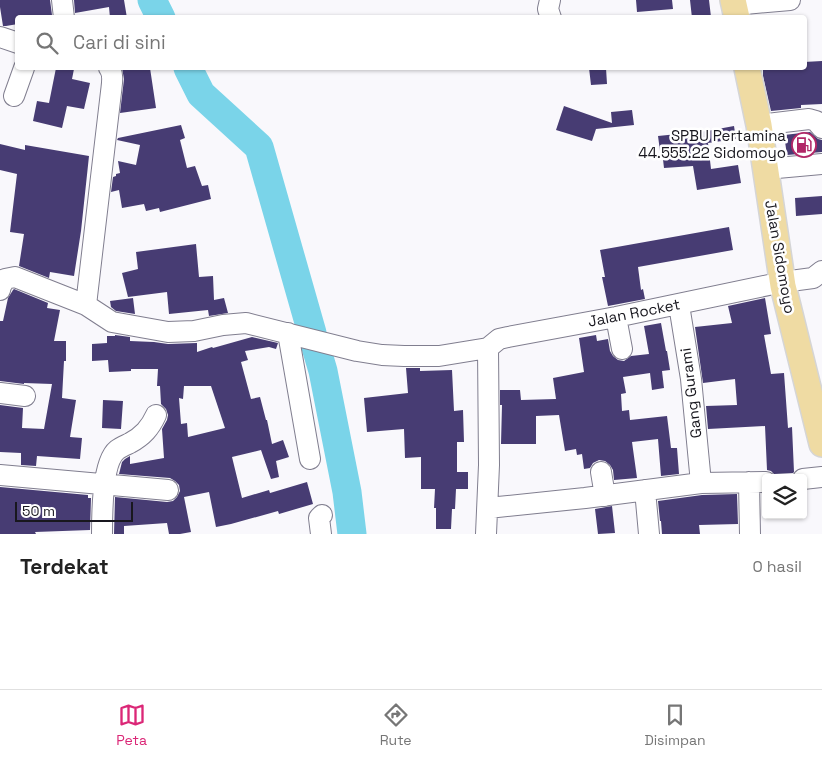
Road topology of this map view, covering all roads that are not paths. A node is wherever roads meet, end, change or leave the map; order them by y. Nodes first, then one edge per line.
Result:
1 (62, 0) edge
2 (550, 0) edge
3 (790, 0) edge
4 (735, 8) edge
5 (64, 15) edge
6 (550, 15) edge
7 (0, 37) edge
8 (15, 42) edge
9 (23, 70) edge
10 (111, 70) edge
11 (747, 70) edge
12 (14, 96) dead end
13 (759, 125) junction
14 (822, 128) edge
15 (822, 164) edge
16 (766, 169) junction
17 (819, 276) edge
18 (783, 282) junction
19 (0, 290) edge
20 (679, 305) junction
21 (86, 306) junction
22 (616, 317) junction
23 (288, 333) junction
24 (488, 348) junction
25 (622, 350) dead end
26 (0, 392) edge
27 (26, 396) dead end
28 (156, 415) dead end
29 (822, 444) edge
30 (310, 459) dead end
31 (601, 472) dead end
32 (0, 476) edge
33 (822, 477) edge
34 (807, 479) edge
35 (700, 482) junction
36 (757, 482) edge
37 (104, 485) junction
38 (168, 490) dead end
39 (645, 490) junction
40 (604, 496) junction
41 (488, 508) junction
42 (102, 534) edge
43 (486, 534) edge
44 (648, 534) edge
45 (750, 534) edge

1 - 5 street
2 - 6 street
3 - 4 street
7 - 8 street
9 - 12 street
10 - 21 street
11 - 13 main road, Jalan Sidomoyo
13 - 14 street
13 - 16 main road, Jalan Sidomoyo
15 - 16 street
16 - 18 main road, Jalan Sidomoyo
17 - 18 street, Jalan Rocket
18 - 20 street, Jalan Rocket
18 - 29 main road, Jalan Sidomoyo
19 - 21 street
20 - 22 street, Jalan Rocket
20 - 35 street, Gang Gurami
21 - 23 street
22 - 24 street, Jalan Rocket
22 - 25 street
23 - 24 street
23 - 30 street
24 - 41 street
26 - 27 street
28 - 37 street
31 - 40 street
32 - 37 street
33 - 34 street
35 - 36 street
35 - 39 street
36 - 45 street
37 - 38 street
37 - 42 street
39 - 40 street
39 - 44 street
40 - 41 street
41 - 43 street

